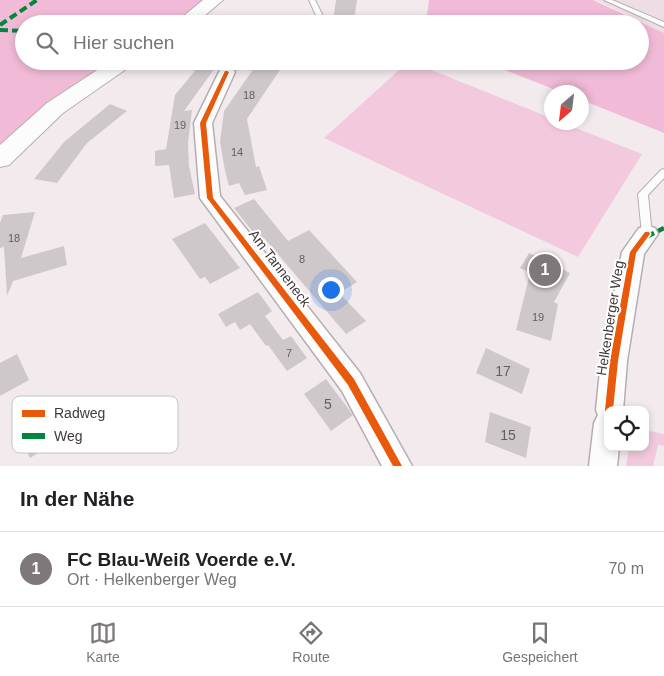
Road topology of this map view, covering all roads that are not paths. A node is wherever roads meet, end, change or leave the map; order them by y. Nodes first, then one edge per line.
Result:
1 (214, 0) edge
2 (312, 0) edge
3 (607, 0) edge
4 (195, 15) edge
5 (320, 15) edge
6 (640, 15) edge
7 (649, 19) edge
8 (664, 26) edge
9 (112, 70) edge
10 (227, 72) dead end
11 (0, 159) edge
12 (664, 172) edge
13 (647, 234) joint
14 (609, 406) edge
15 (605, 451) edge
16 (398, 466) edge
17 (603, 466) edge

1 - 4 main road
2 - 5 lane
3 - 6 lane
7 - 8 lane
9 - 11 main road
10 - 16 street, Am Tanneneck
12 - 13 lane
13 - 14 street, Helkenberger Weg
15 - 17 street

